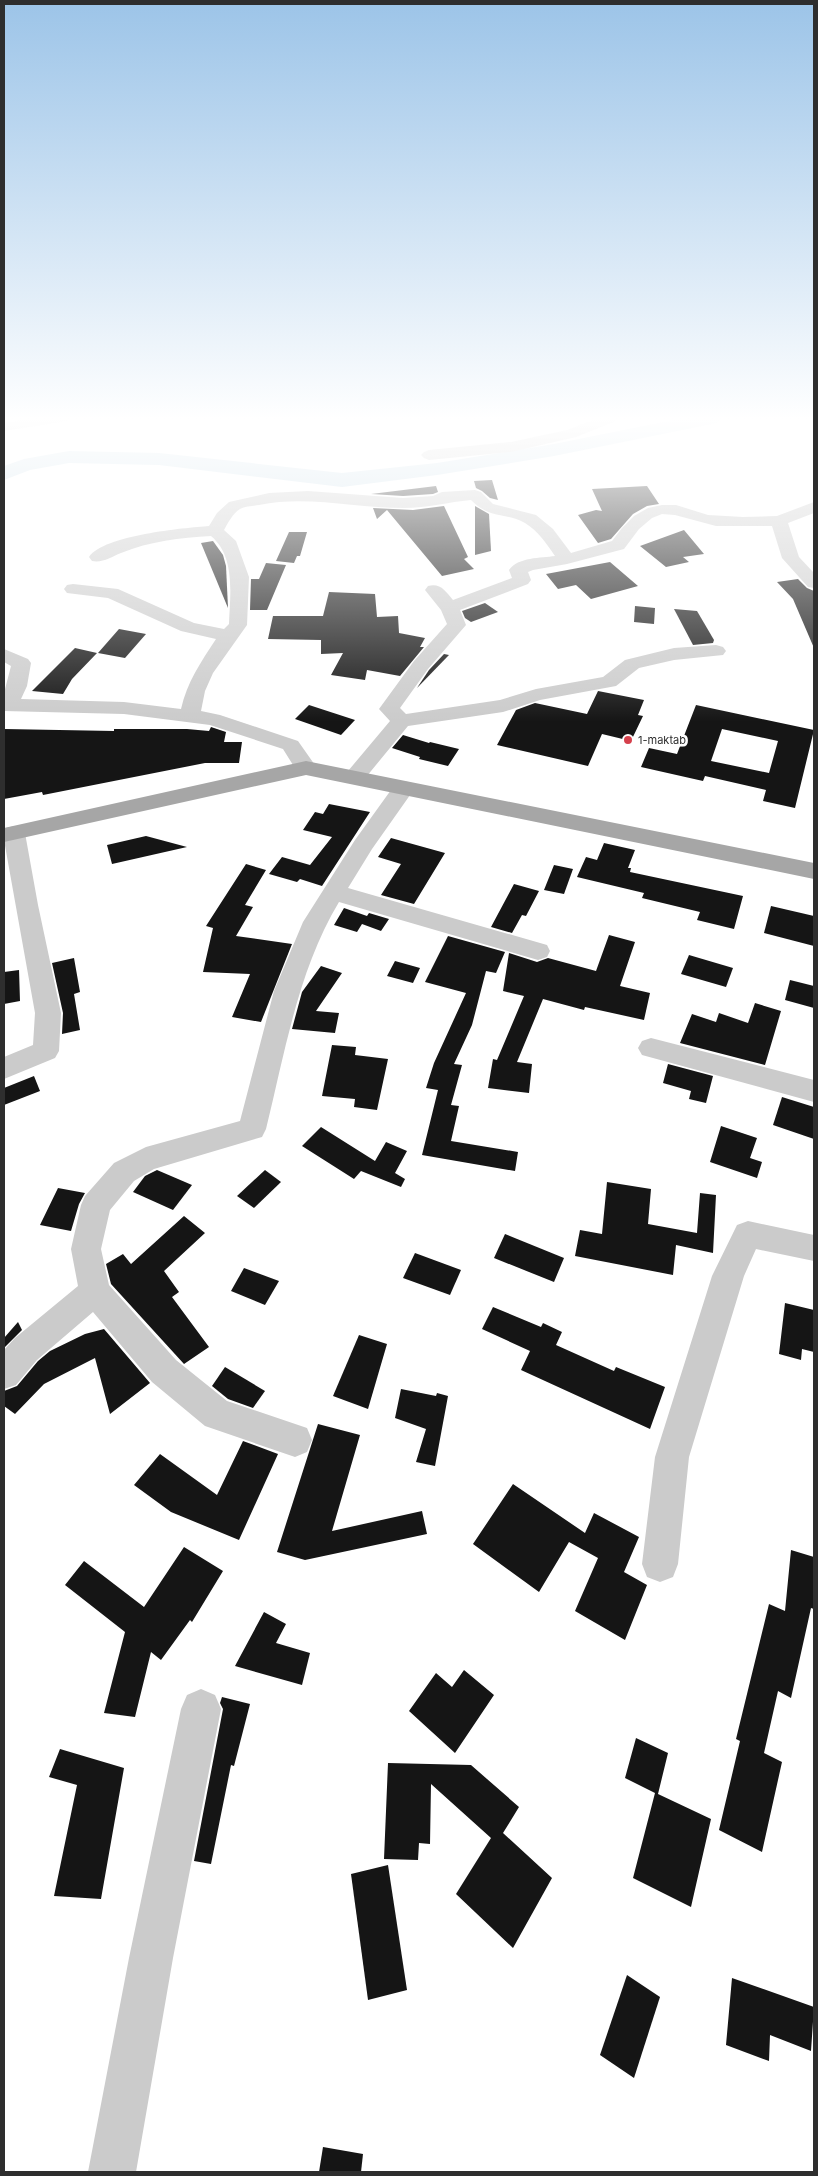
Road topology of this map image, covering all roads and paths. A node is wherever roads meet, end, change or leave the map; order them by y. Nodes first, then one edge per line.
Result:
1 (221, 520) edge
2 (531, 520) edge
3 (639, 520) edge
4 (706, 520) edge
5 (783, 520) edge
6 (779, 521) junction
7 (215, 531) junction
8 (98, 557) dead end
9 (567, 559) junction
10 (814, 583) edge
11 (73, 589) dead end
12 (434, 590) dead end
13 (450, 608) junction
14 (229, 636) junction
15 (716, 651) dead end
16 (4, 655) edge
17 (6, 706) edge
18 (190, 716) junction
19 (401, 721) junction
20 (306, 768) junction
21 (354, 777) junction
22 (404, 788) junction
23 (9, 834) edge
24 (814, 871) edge
25 (333, 892) junction
26 (538, 951) dead end
27 (651, 1048) dead end
28 (4, 1068) edge
29 (814, 1091) edge
30 (814, 1248) edge
31 (95, 1291) junction
32 (4, 1374) edge
33 (295, 1440) dead end
34 (660, 1564) dead end
35 (201, 1709) dead end
36 (112, 2172) edge

1 - 7 street
2 - 9 street
3 - 9 street
4 - 6 street
5 - 6 street
6 - 10 street
7 - 8 street
7 - 14 street
9 - 13 street
11 - 14 street
12 - 13 street
13 - 19 street
14 - 18 street
15 - 19 street
16 - 17 street
17 - 18 street
18 - 20 street
19 - 21 street
20 - 21 main road
20 - 23 main road
21 - 22 main road
22 - 24 main road
22 - 25 street
23 - 28 street
25 - 26 street
25 - 31 street
27 - 29 street
30 - 34 street
31 - 32 street
31 - 33 street
35 - 36 street

